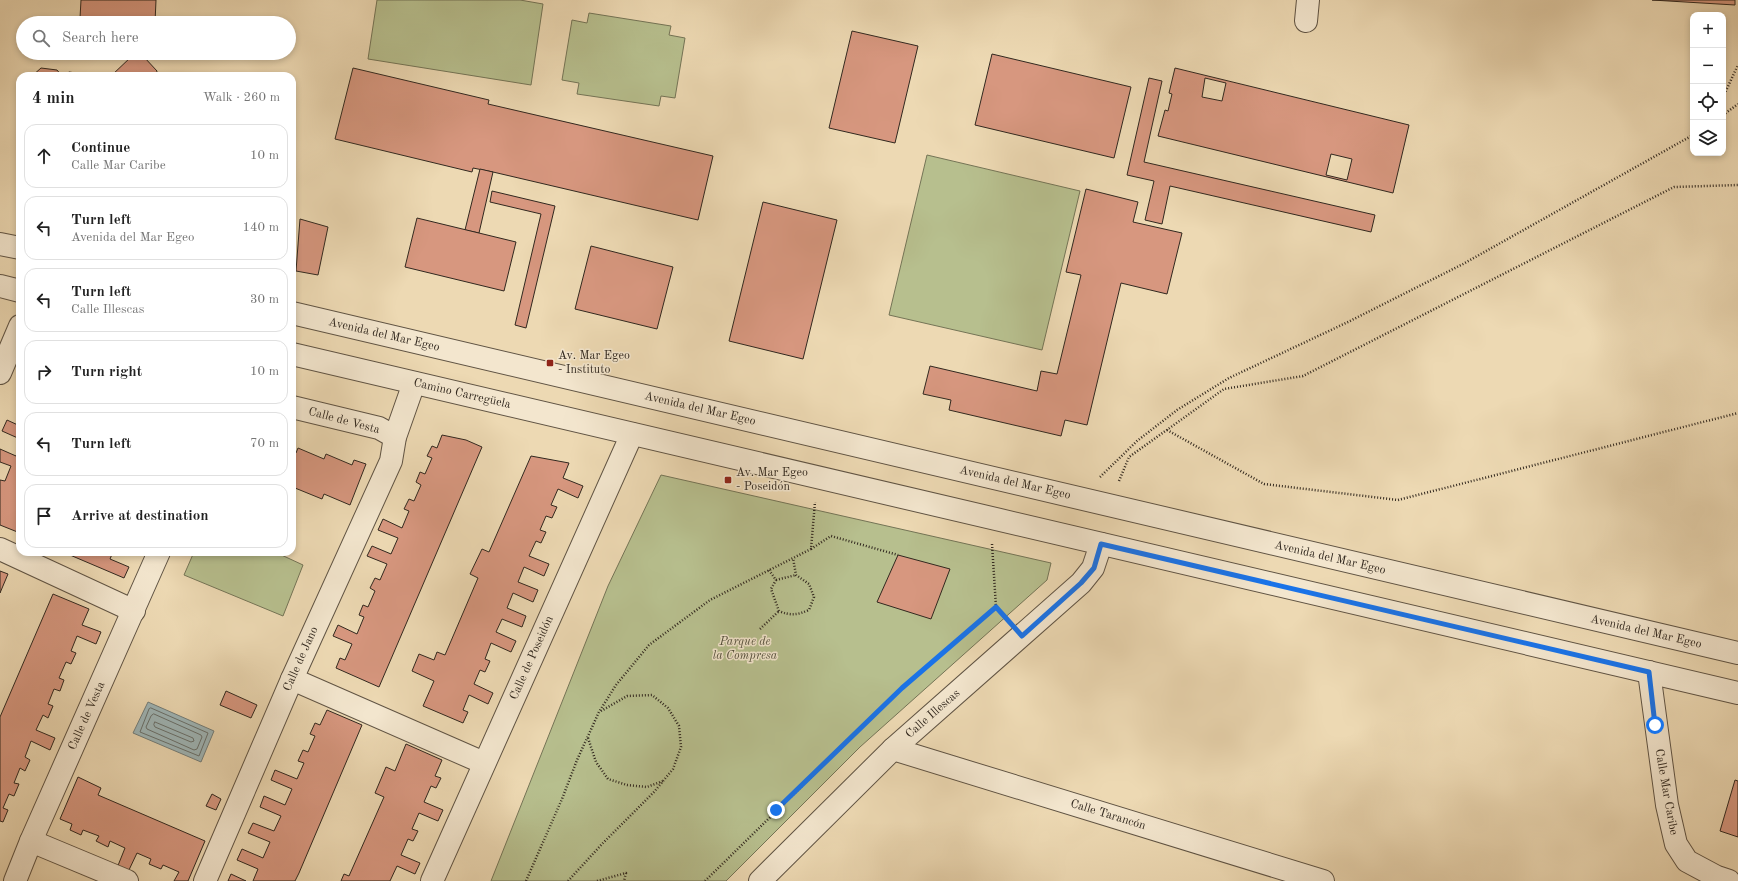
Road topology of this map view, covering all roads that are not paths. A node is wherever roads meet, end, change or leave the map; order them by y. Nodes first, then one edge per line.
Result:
1 (0, 244) edge
2 (16, 247) edge
3 (0, 286) edge
4 (16, 290) edge
5 (296, 314) edge
6 (16, 335) edge
7 (296, 355) edge
8 (0, 373) edge
9 (414, 383) junction
10 (296, 408) edge
11 (632, 434) junction
12 (395, 437) junction
13 (1101, 544) junction
14 (0, 549) edge
15 (157, 556) edge
16 (134, 611) junction
17 (1738, 653) edge
18 (1649, 672) junction
19 (292, 679) junction
20 (1738, 693) edge
21 (893, 750) junction
22 (484, 763) junction
23 (31, 841) junction
24 (13, 878) edge
25 (127, 881) edge
26 (205, 881) edge
27 (432, 881) edge
28 (760, 881) edge
29 (1323, 881) edge
30 (1729, 881) edge

1 - 2 street
3 - 4 street
5 - 17 street, Avenida del Mar Egeo
6 - 8 street
7 - 9 street, Camino Carregüela
9 - 11 street, Camino Carregüela
9 - 12 street, Calle de Jano
10 - 12 street, Calle de Vesta
11 - 13 street
11 - 22 street, Calle de Poseidón
12 - 19 street, Calle de Jano
13 - 18 street
13 - 21 street, Calle Illescas
14 - 16 street
15 - 16 street, Calle de Vesta
16 - 23 street, Calle de Vesta
18 - 20 street
18 - 30 street, Calle Mar Caribe
19 - 22 street
19 - 26 street, Calle de Jano
21 - 28 street, Calle Illescas
21 - 29 street, Calle Tarancón
22 - 27 street, Calle de Poseidón
23 - 24 street, Calle de Vesta
23 - 25 street

